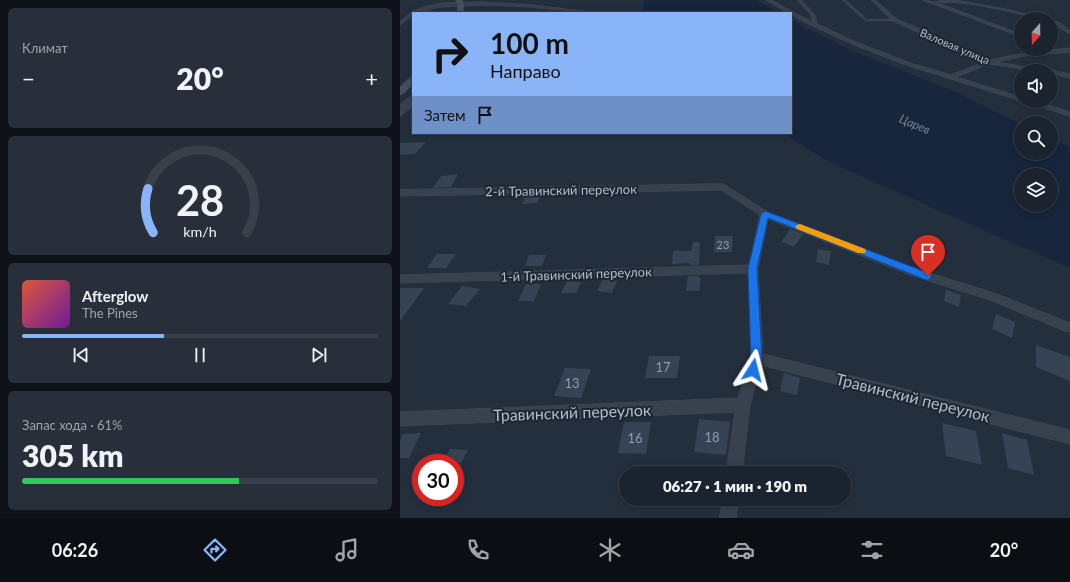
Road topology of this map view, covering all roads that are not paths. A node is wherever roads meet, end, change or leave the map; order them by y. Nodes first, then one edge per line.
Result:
1 (768, 0) edge
2 (799, 0) edge
3 (844, 0) edge
4 (873, 0) edge
5 (924, 0) edge
6 (949, 0) edge
7 (460, 2) edge
8 (932, 3) junction
9 (416, 12) edge
10 (587, 12) edge
11 (792, 12) edge
12 (792, 12) edge
13 (1014, 12) edge
14 (412, 13) edge
15 (412, 14) edge
16 (400, 16) edge
17 (895, 20) junction
18 (400, 24) edge
19 (815, 24) junction
20 (1058, 24) edge
21 (1014, 33) edge
22 (1070, 33) edge
23 (1070, 50) edge
24 (1060, 51) junction
25 (1070, 54) edge
26 (988, 62) junction
27 (1014, 66) edge
28 (1058, 73) edge
29 (1070, 76) edge
30 (952, 77) junction
31 (412, 82) edge
32 (400, 92) edge
33 (1014, 97) edge
34 (1051, 108) edge
35 (1070, 114) edge
36 (400, 193) edge
37 (765, 214) junction
38 (753, 269) junction
39 (400, 279) edge
40 (1067, 327) dead end
41 (756, 358) junction
42 (743, 404) junction
43 (400, 419) edge
44 (1070, 437) edge
45 (735, 466) edge
46 (730, 506) edge
47 (728, 518) edge

1 - 12 street
2 - 19 street
3 - 17 lane
4 - 17 street, Валовая улица
5 - 8 lane
6 - 8 street
6 - 13 street
7 - 9 street
7 - 10 street
8 - 21 street
11 - 19 street
14 - 16 street
15 - 18 street
17 - 26 street, Валовая улица
19 - 30 street
20 - 22 street
23 - 24 street
24 - 25 street
24 - 26 street
26 - 27 street, Валовая улица
26 - 30 street
28 - 29 street
30 - 33 street
31 - 32 street
34 - 35 street
36 - 37 street, 2-й Травинский переулок
37 - 38 street
37 - 40 street
38 - 39 street, 1-й Травинский переулок
38 - 41 street
41 - 42 street
41 - 44 street, Травинский переулок
42 - 43 street, Травинский переулок
42 - 45 street
46 - 47 street

